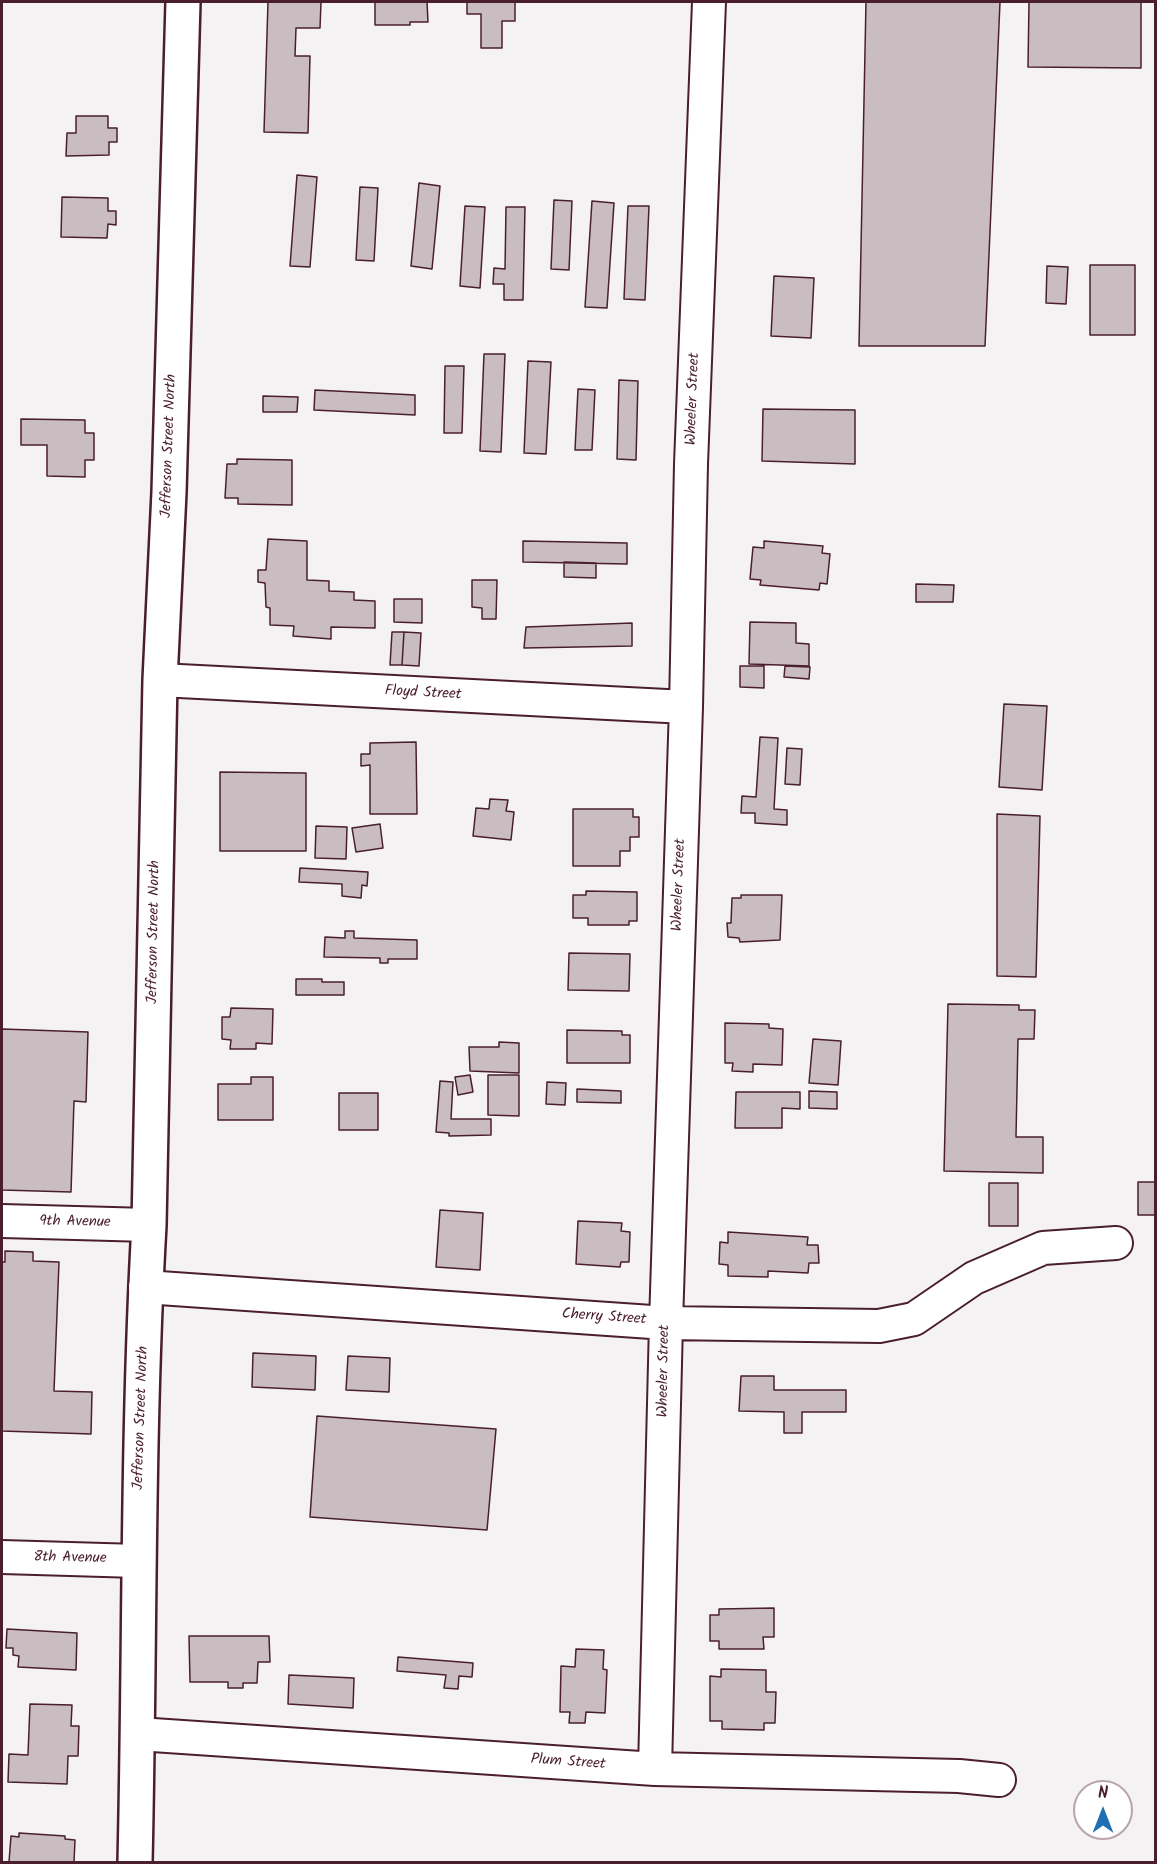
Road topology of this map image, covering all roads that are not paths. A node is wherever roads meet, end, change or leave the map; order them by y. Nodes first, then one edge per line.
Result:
1 (183, 2) edge
2 (709, 2) edge
3 (160, 680) junction
4 (686, 707) junction
5 (2, 1221) edge
6 (149, 1225) junction
7 (1116, 1243) dead end
8 (146, 1287) junction
9 (666, 1323) junction
10 (2, 1557) edge
11 (138, 1560) junction
12 (138, 1734) junction
13 (655, 1769) junction
14 (999, 1780) dead end
15 (135, 1863) edge

1 - 3 main road, Jefferson Street North
2 - 4 street, Wheeler Street
3 - 4 street, Floyd Street
3 - 6 main road, Jefferson Street North
4 - 9 street, Wheeler Street
5 - 6 street, 9th Avenue
6 - 8 main road, Jefferson Street North
7 - 9 street, Cherry Street
8 - 9 street, Cherry Street
8 - 11 main road, Jefferson Street North
9 - 13 street, Wheeler Street
10 - 11 street, 8th Avenue
11 - 12 main road, Jefferson Street North
12 - 13 street, Plum Street
12 - 15 main road, Jefferson Street North
13 - 14 street, Plum Street

